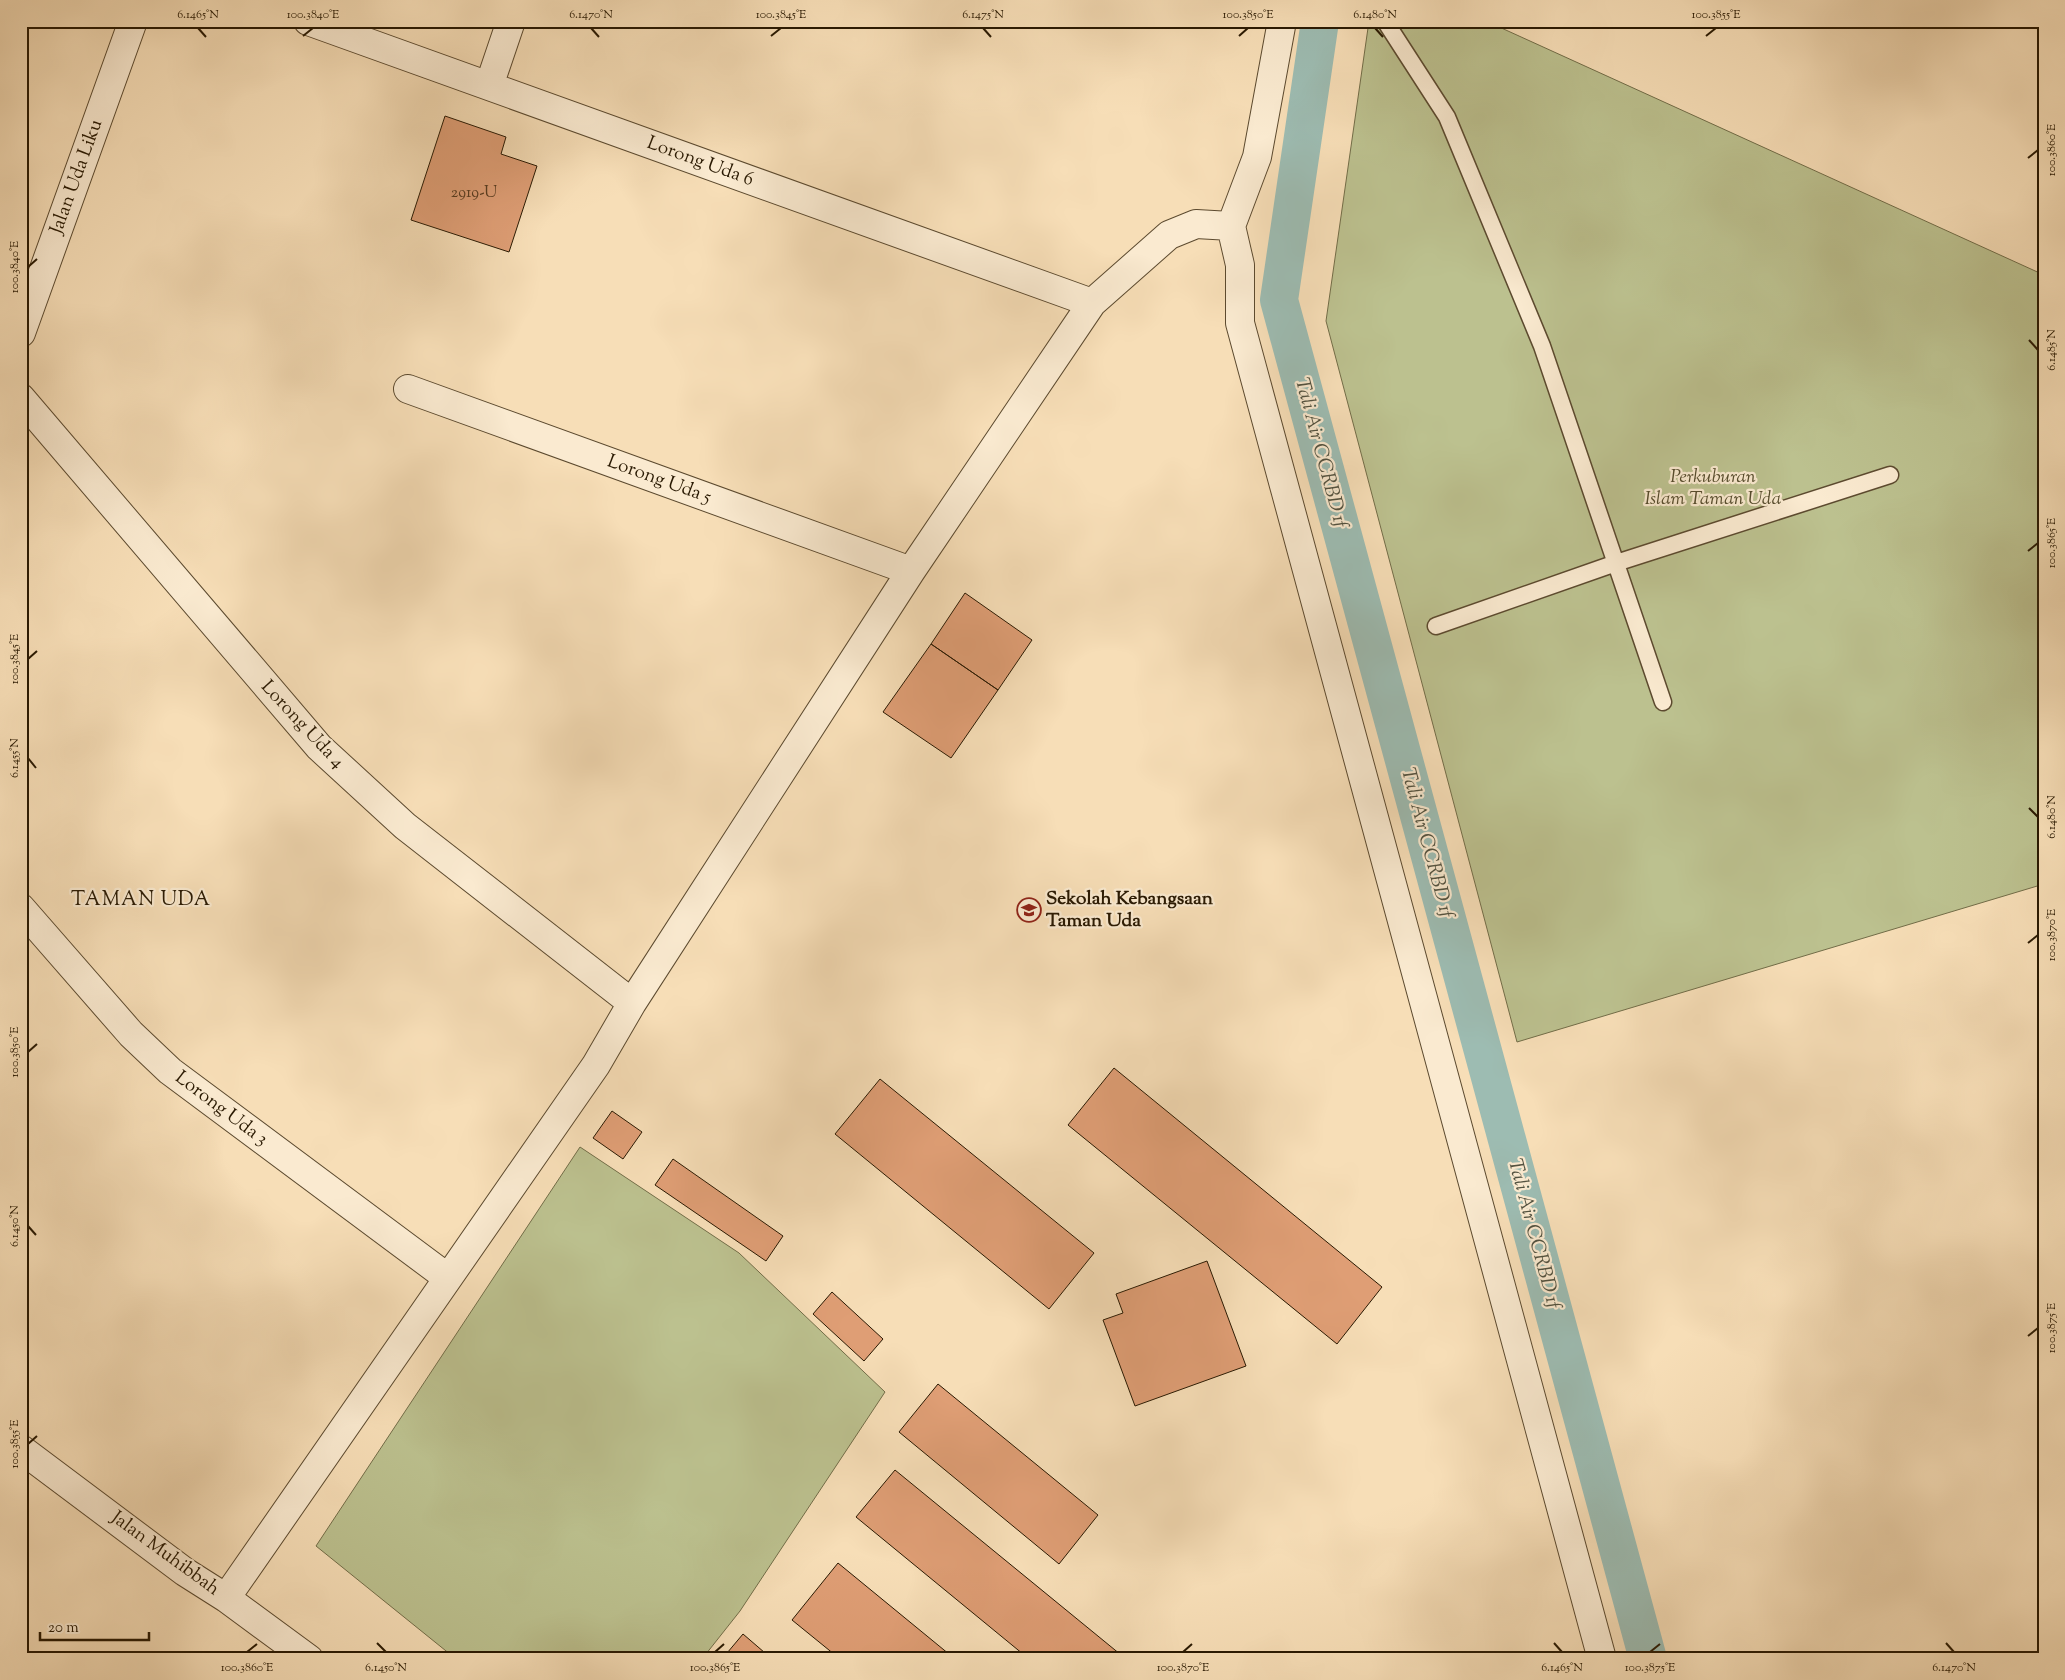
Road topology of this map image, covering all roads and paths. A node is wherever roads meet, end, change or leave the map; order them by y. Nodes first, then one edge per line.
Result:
1 (134, 21) edge
2 (308, 21) edge
3 (511, 21) edge
4 (1282, 21) edge
5 (1385, 21) edge
6 (490, 86) junction
7 (1231, 226) junction
8 (1092, 303) junction
9 (21, 332) edge
10 (408, 389) dead end
11 (21, 398) edge
12 (1890, 475) dead end
13 (1616, 563) junction
14 (911, 571) junction
15 (1436, 626) dead end
16 (1663, 702) dead end
17 (21, 908) edge
18 (632, 1003) junction
19 (448, 1278) junction
20 (21, 1449) edge
21 (226, 1598) junction
22 (309, 1659) edge
23 (1602, 1659) edge

1 - 9 street, Jalan Uda Liku
2 - 6 street, Lorong Uda 6
3 - 6 street
4 - 7 street
5 - 13 lane
6 - 8 street, Lorong Uda 6
7 - 8 street
7 - 23 street
8 - 14 street
10 - 14 street, Lorong Uda 5
11 - 18 street, Lorong Uda 4
12 - 13 lane
13 - 15 lane
13 - 16 lane
14 - 18 street
17 - 19 street, Lorong Uda 3
18 - 19 street
19 - 21 street
20 - 21 street, Jalan Muhibbah
21 - 22 street, Jalan Muhibbah

